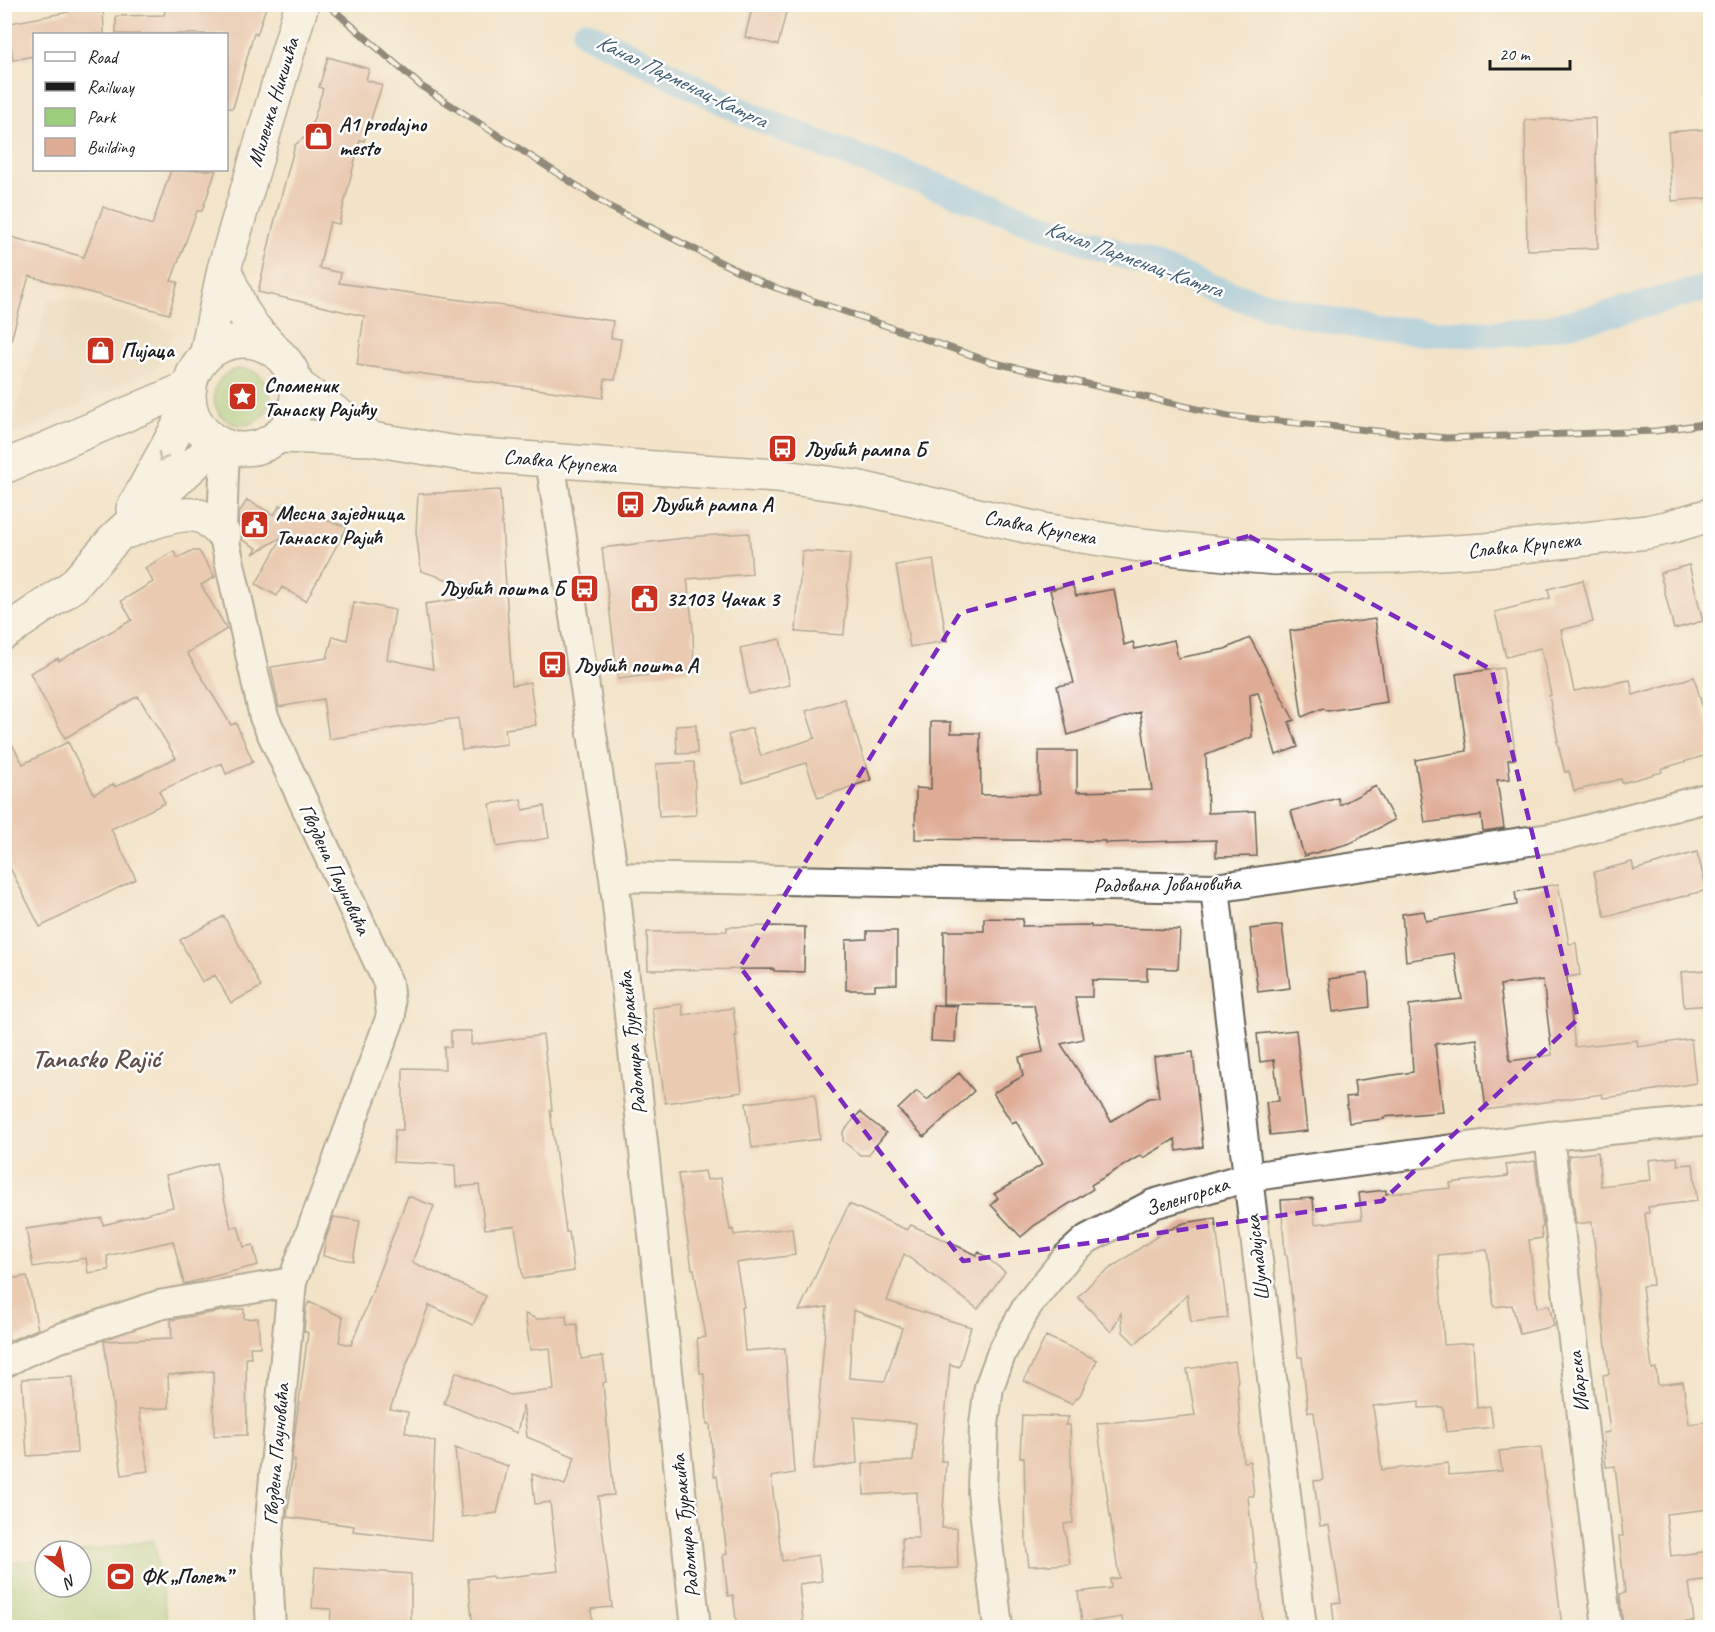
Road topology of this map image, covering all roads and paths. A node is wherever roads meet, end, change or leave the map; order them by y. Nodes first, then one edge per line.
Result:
1 (302, 4) edge
2 (224, 269) junction
3 (276, 352) junction
4 (206, 356) junction
5 (297, 385) junction
6 (190, 396) junction
7 (279, 436) junction
8 (372, 439) junction
9 (221, 445) junction
10 (550, 460) junction
11 (4, 467) edge
12 (1710, 515) edge
13 (119, 534) junction
14 (224, 535) junction
15 (4, 633) edge
16 (1710, 797) edge
17 (614, 877) junction
18 (1215, 888) junction
19 (1710, 1120) edge
20 (1549, 1136) junction
21 (1248, 1177) junction
22 (292, 1282) junction
23 (4, 1363) edge
24 (271, 1628) edge
25 (696, 1628) edge
26 (998, 1628) edge
27 (1302, 1628) edge
28 (1607, 1628) edge

1 - 2 main road, Миленка Никшића
2 - 3 main road
2 - 4 main road, Миленка Никшића
3 - 4 main road
3 - 5 main road
4 - 6 main road
5 - 7 main road
5 - 8 main road
6 - 9 main road
6 - 11 main road
6 -> 13 main road
7 - 8 main road, Славка Крупежа
7 - 9 main road
8 - 10 main road, Славка Крупежа
9 - 13 main road
9 - 14 street, Гвоздена Пауновића
10 - 12 main road, Славка Крупежа
10 - 17 street, Радомира Ђуракића
13 - 14 main road
13 - 15 main road
14 - 22 street, Гвоздена Пауновића
16 - 18 street, Радована Јовановића
17 - 18 street, Радована Јовановића
17 - 25 street, Радомира Ђуракића
18 - 21 street, Шумадијска
19 - 20 street, Зеленгорска
20 - 21 street, Зеленгорска
20 - 28 street, Ибарска
21 - 26 street, Зеленгорска
21 - 27 street, Шумадијска
22 - 23 street
22 - 24 street, Гвоздена Пауновића

